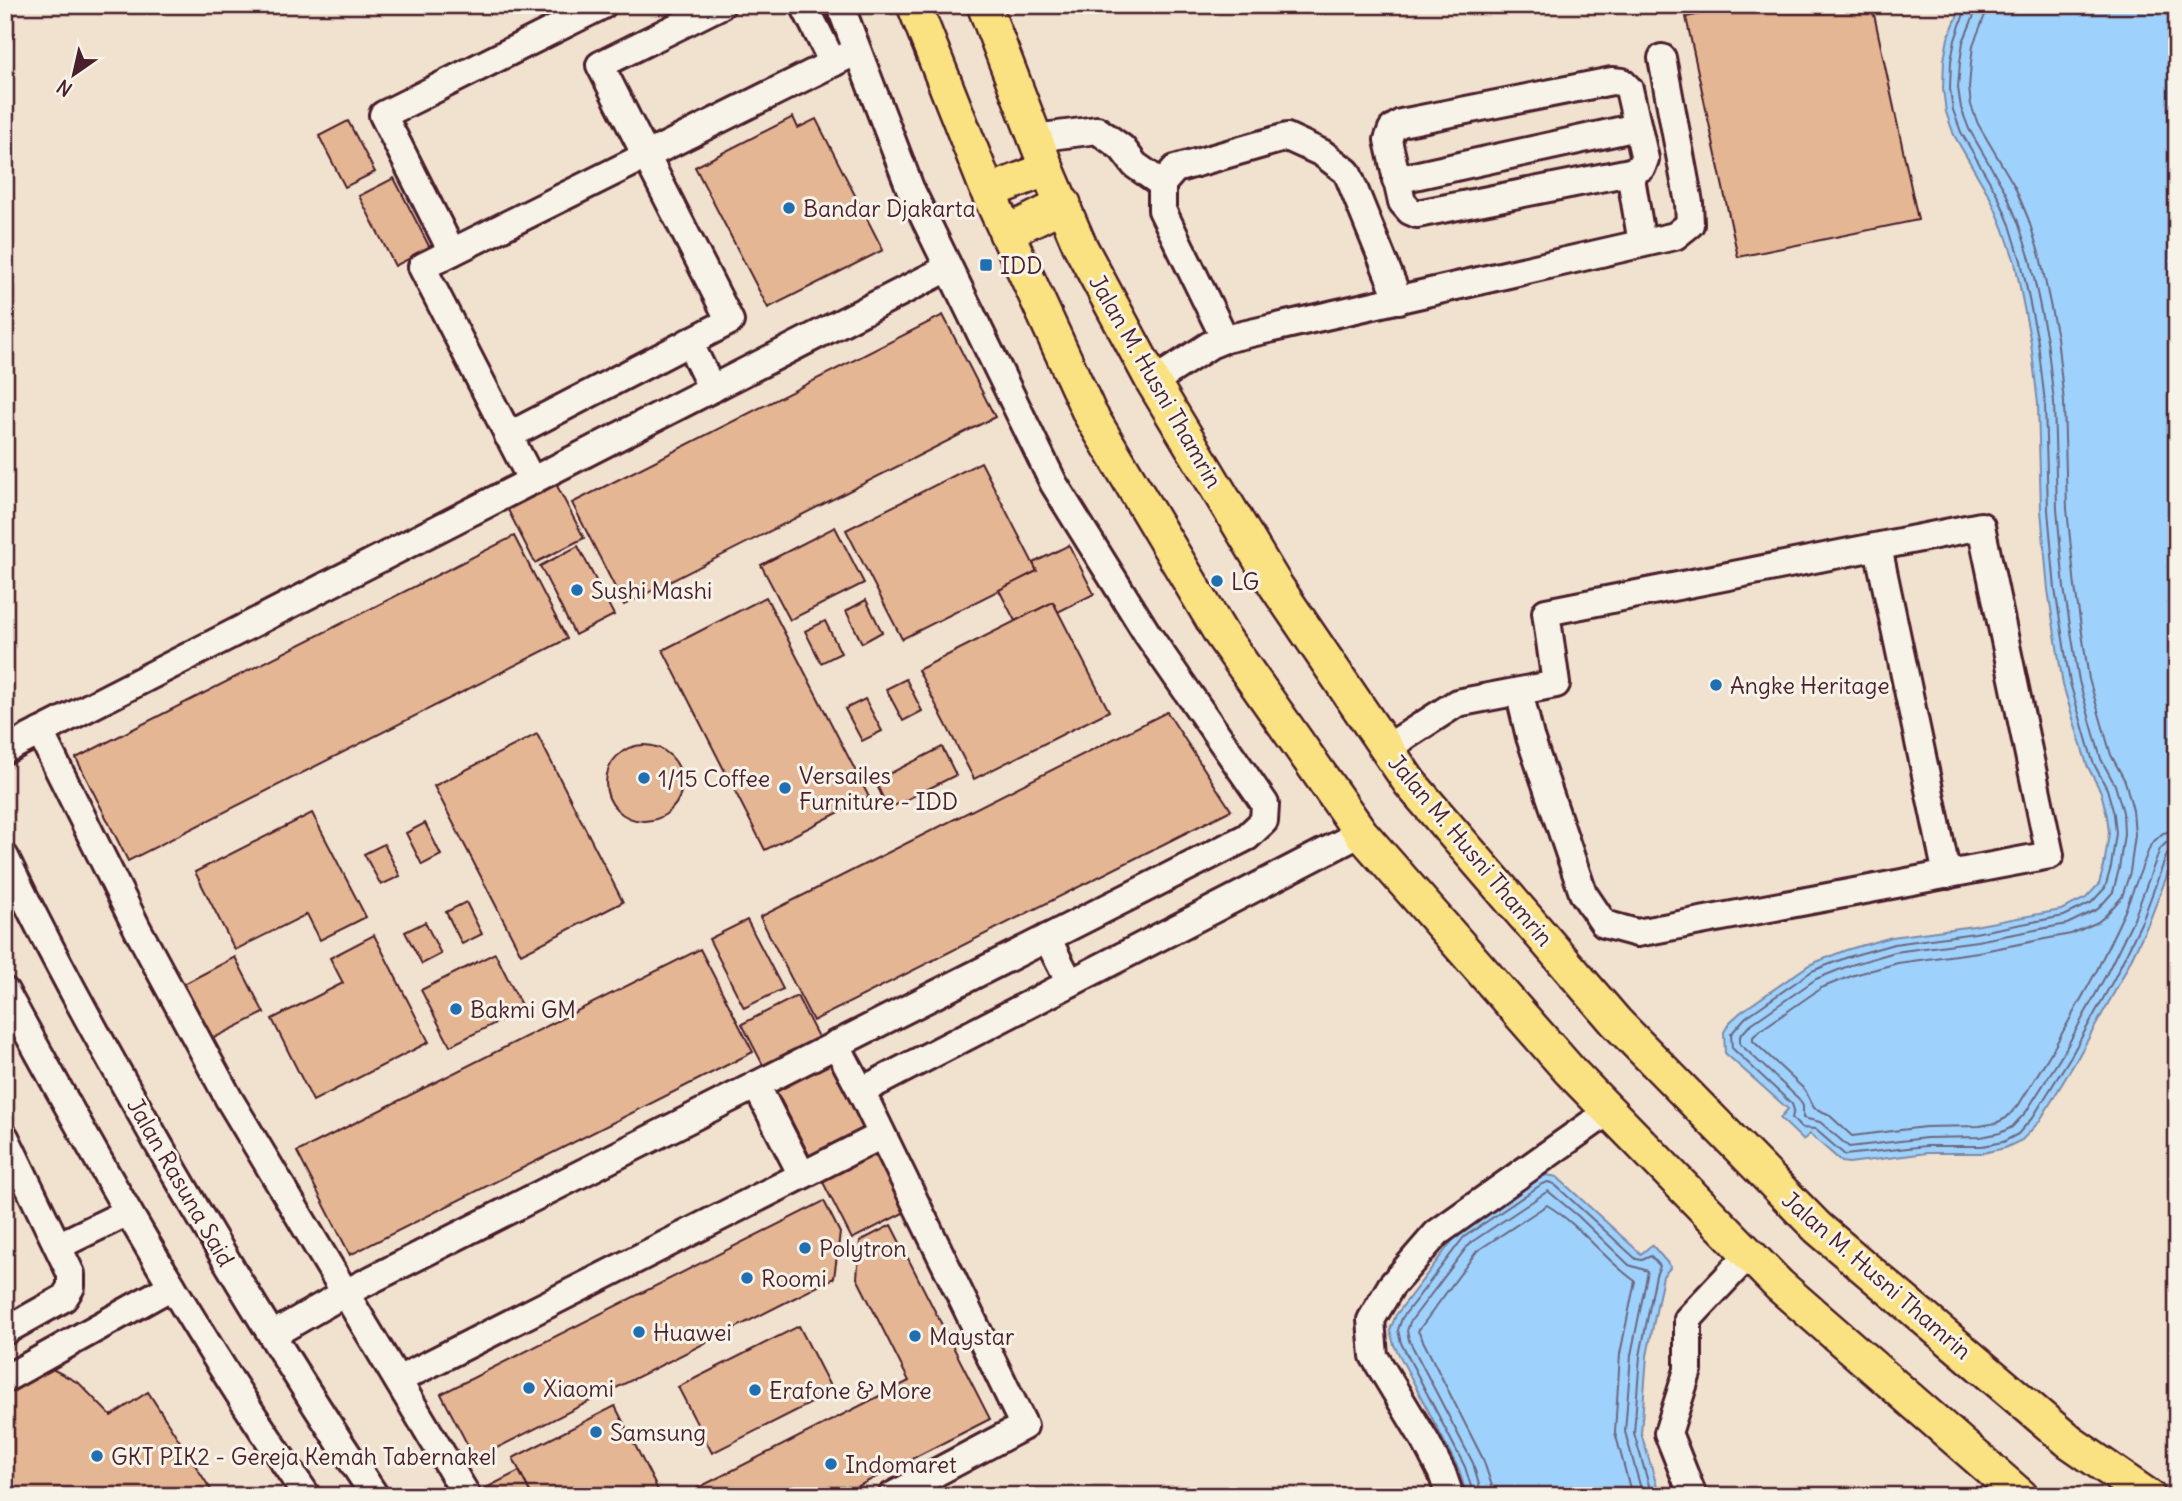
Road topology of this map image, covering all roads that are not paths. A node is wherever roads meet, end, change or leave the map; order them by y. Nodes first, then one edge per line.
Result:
1 (603, 5) edge
2 (722, 5) edge
3 (804, 5) edge
4 (840, 5) edge
5 (914, 5) edge
6 (984, 5) edge
7 (857, 51) junction
8 (1662, 58) dead end
9 (833, 63) junction
10 (1637, 127) junction
11 (1035, 138) junction
12 (645, 156) junction
13 (1047, 169) junction
14 (1630, 172) junction
15 (1396, 180) junction
16 (1162, 184) junction
17 (988, 192) junction
18 (1064, 205) junction
19 (1006, 233) junction
20 (1642, 243) junction
21 (452, 252) junction
22 (948, 268) junction
23 (1399, 300) junction
24 (1224, 339) junction
25 (689, 342) junction
26 (1153, 382) junction
27 (712, 388) junction
28 (509, 436) junction
29 (531, 481) junction
30 (1878, 547) junction
31 (1519, 691) junction
32 (40, 732) junction
33 (1387, 748) junction
34 (5, 750) edge
35 (1361, 833) junction
36 (5, 857) edge
37 (1947, 875) junction
38 (1047, 938) junction
39 (1070, 983) junction
40 (5, 991) edge
41 (836, 1044) junction
42 (757, 1085) junction
43 (861, 1091) junction
44 (1609, 1111) junction
45 (882, 1135) junction
46 (5, 1137) edge
47 (802, 1175) junction
48 (128, 1212) junction
49 (58, 1246) junction
50 (1749, 1254) junction
51 (172, 1286) junction
52 (345, 1293) junction
53 (5, 1331) edge
54 (272, 1335) junction
55 (5, 1379) edge
56 (398, 1380) junction
57 (307, 1496) edge
58 (375, 1496) edge
59 (467, 1496) edge
60 (892, 1496) edge
61 (1450, 1496) edge
62 (1693, 1496) edge
63 (2021, 1496) edge
64 (2148, 1496) edge

1 - 21 street
2 - 12 street
3 - 9 street
4 - 7 street
5 - 17 main road
6 - 11 main road, Jalan M. Husni Thamrin
7 - 9 street
7 - 22 street
8 - 20 street
9 - 12 street
10 - 14 street
10 - 15 street
10 - 15 street
11 - 13 main road, Jalan M. Husni Thamrin
11 - 16 street
12 - 21 street
12 - 25 street
13 - 17 main road
13 - 18 main road, Jalan M. Husni Thamrin
14 - 15 street
14 - 20 street
16 - 23 street
16 - 24 street
17 - 19 main road
18 - 19 main road
18 - 26 main road, Jalan M. Husni Thamrin
19 - 35 main road
20 - 23 street
21 - 28 street
22 - 27 street
22 - 38 street
23 - 24 street
24 - 26 street
25 - 27 street
25 - 28 street
26 - 33 main road, Jalan M. Husni Thamrin
27 - 29 street
28 - 29 street
29 - 32 street
30 - 31 street
30 - 37 street
30 - 37 street
31 - 33 street
31 - 37 street
32 - 34 street
32 - 52 street
33 - 64 main road, Jalan M. Husni Thamrin
35 - 39 street
35 - 44 main road
36 - 54 street, Jalan Rasuna Said
38 - 39 street
38 - 41 street
39 - 43 street
40 - 48 street
41 - 42 street
41 - 43 street
42 - 47 street
42 - 52 street
43 - 45 street
44 - 50 main road
44 - 61 street
45 - 47 street
45 - 60 street
46 - 49 street
47 - 56 street
48 - 49 street
48 - 51 street
49 - 53 street
50 - 62 street
50 - 63 main road
51 - 55 street
51 - 57 street
52 - 54 street
52 - 56 street
54 - 58 street, Jalan Rasuna Said
56 - 59 street

